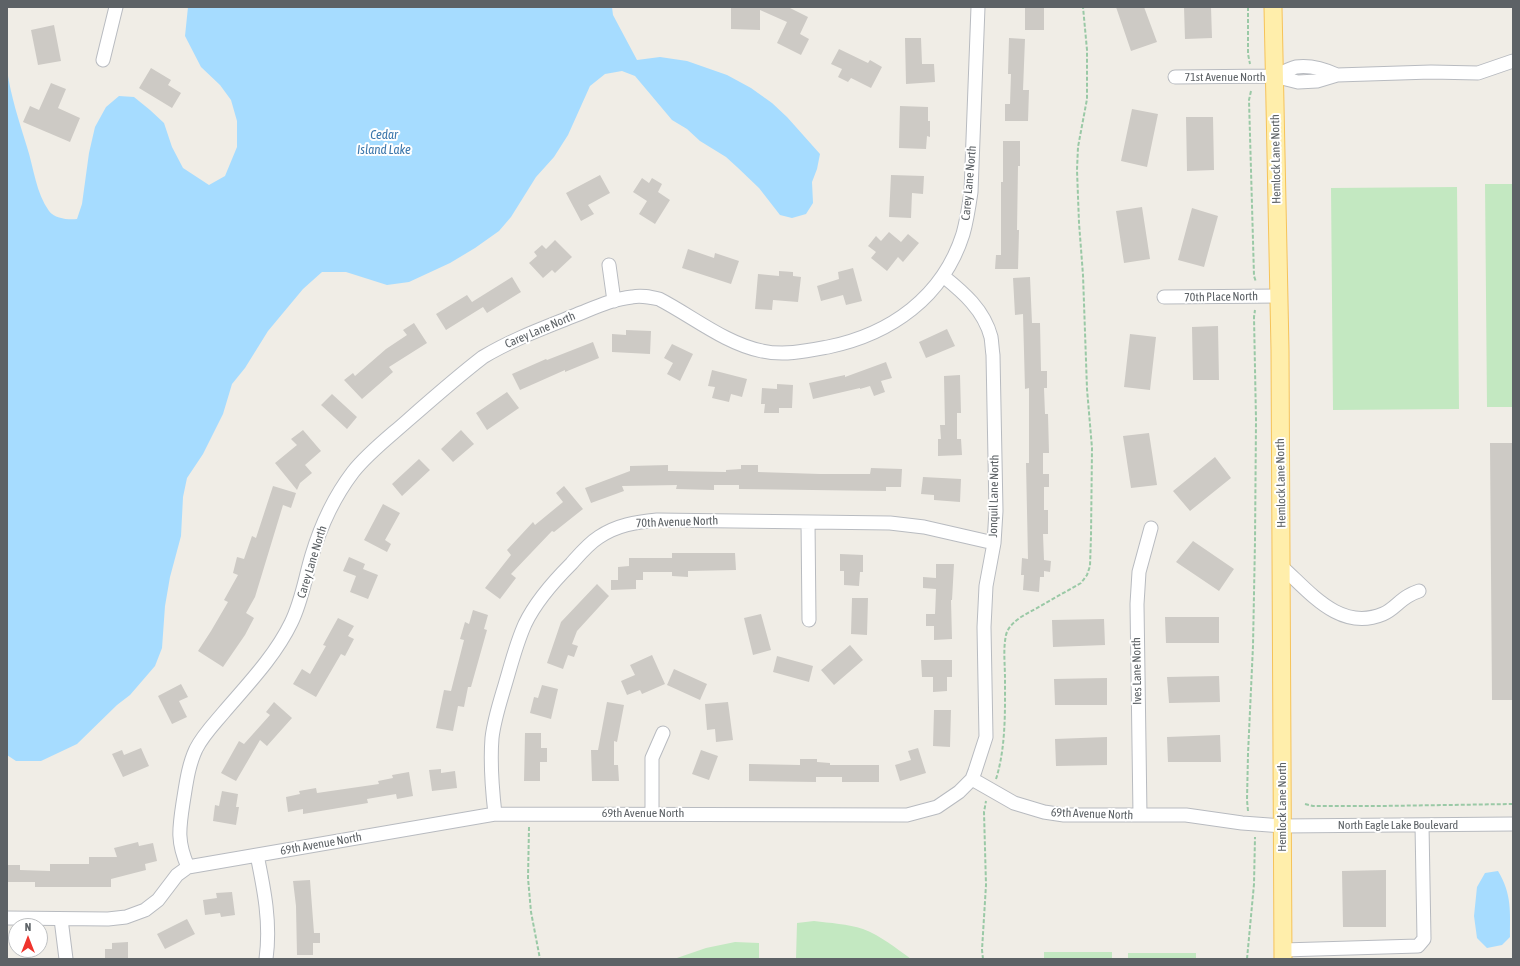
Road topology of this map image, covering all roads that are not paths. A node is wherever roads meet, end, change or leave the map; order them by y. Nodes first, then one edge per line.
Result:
1 (116, 7) edge
2 (978, 7) edge
3 (1273, 7) edge
4 (103, 60) dead end
5 (1513, 61) edge
6 (1274, 76) junction
7 (1175, 77) dead end
8 (609, 265) dead end
9 (943, 276) junction
10 (1279, 296) junction
11 (1164, 297) dead end
12 (614, 300) junction
13 (808, 522) junction
14 (1151, 528) dead end
15 (994, 543) junction
16 (1282, 567) junction
17 (1419, 591) dead end
18 (809, 620) dead end
19 (664, 733) dead end
20 (972, 779) junction
21 (652, 813) junction
22 (495, 814) junction
23 (1140, 815) junction
24 (1513, 824) edge
25 (1283, 826) junction
26 (1422, 826) junction
27 (257, 855) junction
28 (188, 867) junction
29 (7, 918) edge
30 (61, 919) junction
31 (1283, 954) edge
32 (66, 959) edge
33 (266, 959) edge

1 - 4 street
2 - 9 street, Carey Lane North
3 - 6 main road, Hemlock Lane North
5 - 6 street, 71st Avenue North
6 - 7 street, 71st Avenue North
6 - 10 main road, Hemlock Lane North
8 - 12 street
9 - 12 street, Carey Lane North
9 - 15 street, Jonquil Lane North
10 - 11 street, 70th Place North
10 - 16 main road, Hemlock Lane North
12 - 28 street, Carey Lane North
13 - 15 street, 70th Avenue North
13 - 18 street
13 - 22 street, 70th Avenue North
14 - 23 street, Ives Lane North
15 - 20 street, Jonquil Lane North
16 - 17 street
16 - 25 main road, Hemlock Lane North
19 - 21 street
20 - 21 street, 69th Avenue North
20 - 23 street, 69th Avenue North
21 - 22 street, 69th Avenue North
22 - 27 street, 69th Avenue North
23 - 25 street, 69th Avenue North
24 - 26 street, North Eagle Lake Boulevard
25 - 26 street, North Eagle Lake Boulevard
25 - 31 main road, Hemlock Lane North
26 - 31 street
27 - 28 street, 69th Avenue North
27 - 33 street
28 - 30 street
29 - 30 street
30 - 32 street

